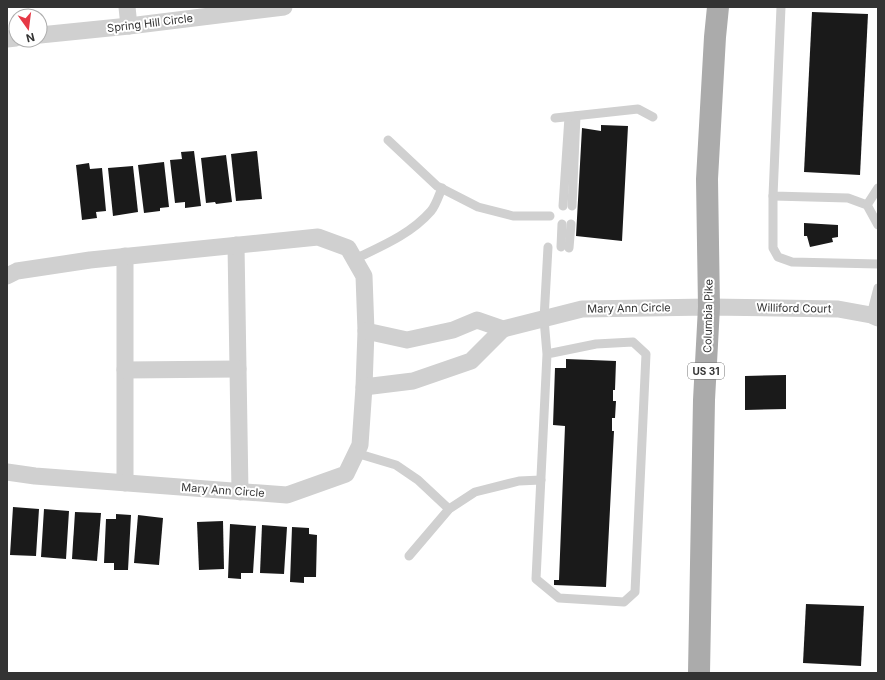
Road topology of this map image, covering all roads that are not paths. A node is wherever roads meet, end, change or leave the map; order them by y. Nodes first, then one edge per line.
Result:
1 (127, 7) edge
2 (284, 7) edge
3 (718, 7) edge
4 (781, 7) edge
5 (129, 26) junction
6 (48, 34) edge
7 (573, 116) junction
8 (653, 117) dead end
9 (555, 118) dead end
10 (388, 140) dead end
11 (442, 188) junction
12 (878, 188) edge
13 (773, 196) junction
14 (867, 205) junction
15 (567, 206) dead end
16 (550, 216) dead end
17 (566, 224) dead end
18 (878, 225) edge
19 (236, 245) junction
20 (548, 247) dead end
21 (565, 248) dead end
22 (125, 256) junction
23 (355, 259) junction
24 (878, 264) edge
25 (7, 276) edge
26 (878, 288) edge
27 (709, 307) junction
28 (875, 317) edge
29 (544, 319) junction
30 (503, 329) junction
31 (366, 331) junction
32 (547, 354) junction
33 (238, 369) junction
34 (125, 370) junction
35 (364, 387) junction
36 (356, 452) junction
37 (7, 472) edge
38 (541, 480) junction
39 (125, 483) junction
40 (240, 492) junction
41 (449, 509) junction
42 (409, 556) dead end
43 (699, 673) edge

1 - 5 street
2 - 5 street, Spring Hill Circle
3 - 27 main road, Columbia Pike / US 31
4 - 13 lane
5 - 6 street, Spring Hill Circle
7 - 8 lane
7 - 9 lane
7 - 15 lane
10 - 11 lane
11 - 16 lane
11 - 23 lane
12 - 14 lane
13 - 14 lane
13 - 24 lane
14 - 18 lane
17 - 21 lane
19 - 22 street, Mary Ann Circle
19 - 23 street, Mary Ann Circle
19 - 33 street
20 - 29 lane
22 - 25 street, Mary Ann Circle
22 - 34 street
23 - 31 street, Mary Ann Circle
26 - 28 lane
27 - 28 street, Williford Court
27 - 29 street, Mary Ann Circle
27 - 43 main road, Columbia Pike / US 31
29 - 30 street, Mary Ann Circle
29 - 32 lane
30 - 31 street
30 - 35 street
31 - 35 street, Mary Ann Circle
32 - 38 lane
32 - 38 lane
33 - 34 street
33 - 40 street
34 - 39 street
35 - 36 street, Mary Ann Circle
36 - 40 street, Mary Ann Circle
36 - 41 lane
37 - 39 street, Mary Ann Circle
38 - 41 lane
39 - 40 street, Mary Ann Circle
41 - 42 lane

